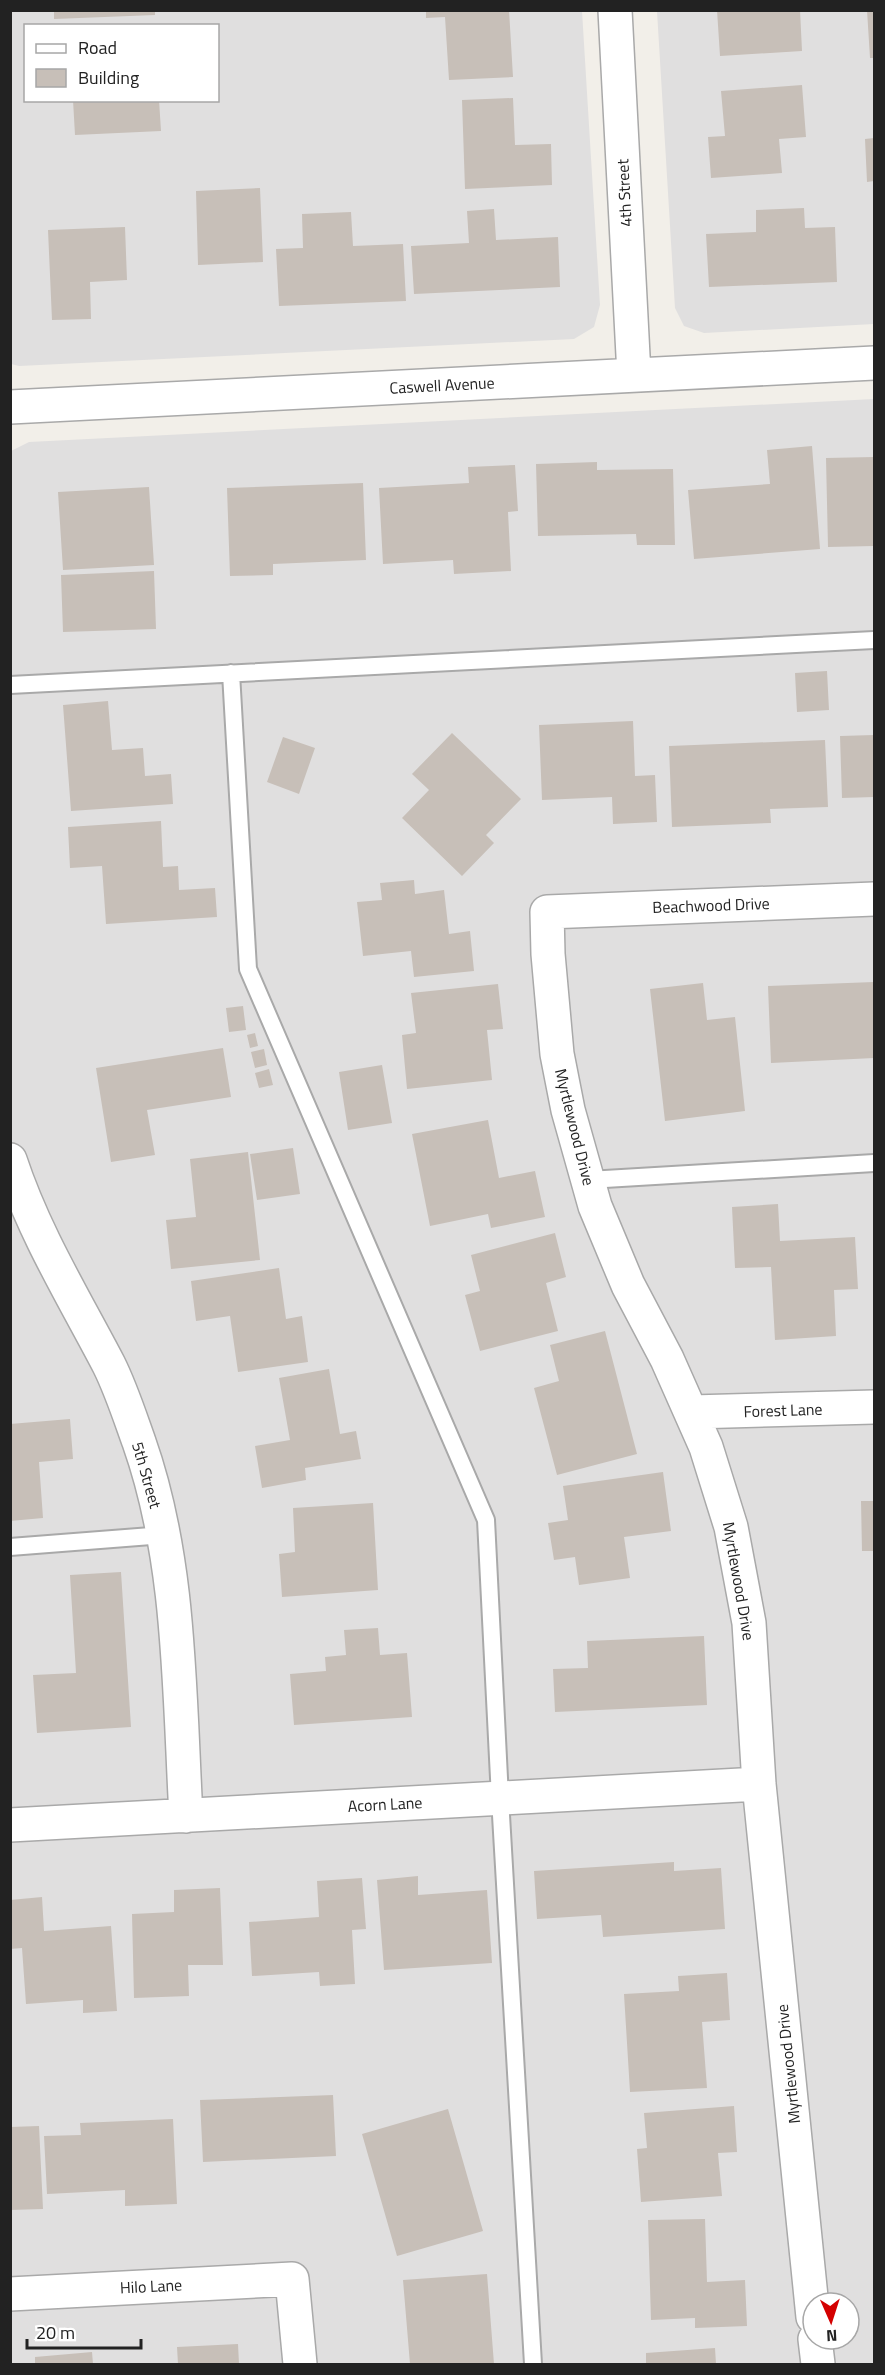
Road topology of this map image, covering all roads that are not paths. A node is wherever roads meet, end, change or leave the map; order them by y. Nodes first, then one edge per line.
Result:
1 (615, 10) edge
2 (874, 363) edge
3 (634, 375) junction
4 (10, 407) edge
5 (874, 640) edge
6 (231, 673) junction
7 (10, 685) edge
8 (874, 899) edge
9 (547, 912) joint
10 (10, 1160) edge
11 (874, 1163) edge
12 (588, 1180) junction
13 (874, 1407) edge
14 (692, 1412) junction
15 (164, 1535) junction
16 (10, 1547) edge
17 (759, 1784) junction
18 (500, 1798) junction
19 (186, 1816) junction
20 (10, 1825) edge
21 (810, 2291) edge
22 (10, 2294) edge
23 (300, 2364) edge
24 (534, 2364) edge

1 - 3 street, 4th Street
2 - 3 street, Caswell Avenue
3 - 4 street, Caswell Avenue
5 - 6 lane
6 - 7 lane
6 - 18 lane
8 - 9 street, Beachwood Drive
9 - 12 street, Myrtlewood Drive
10 - 15 street, 5th Street
11 - 12 lane
12 - 14 street, Myrtlewood Drive
13 - 14 street, Forest Lane
14 - 17 street, Myrtlewood Drive
15 - 16 lane
15 - 19 street, 5th Street
17 - 18 street, Acorn Lane
17 - 21 street, Myrtlewood Drive
18 - 19 street, Acorn Lane
18 - 24 lane
19 - 20 street, Acorn Lane
22 - 23 street, Hilo Lane

